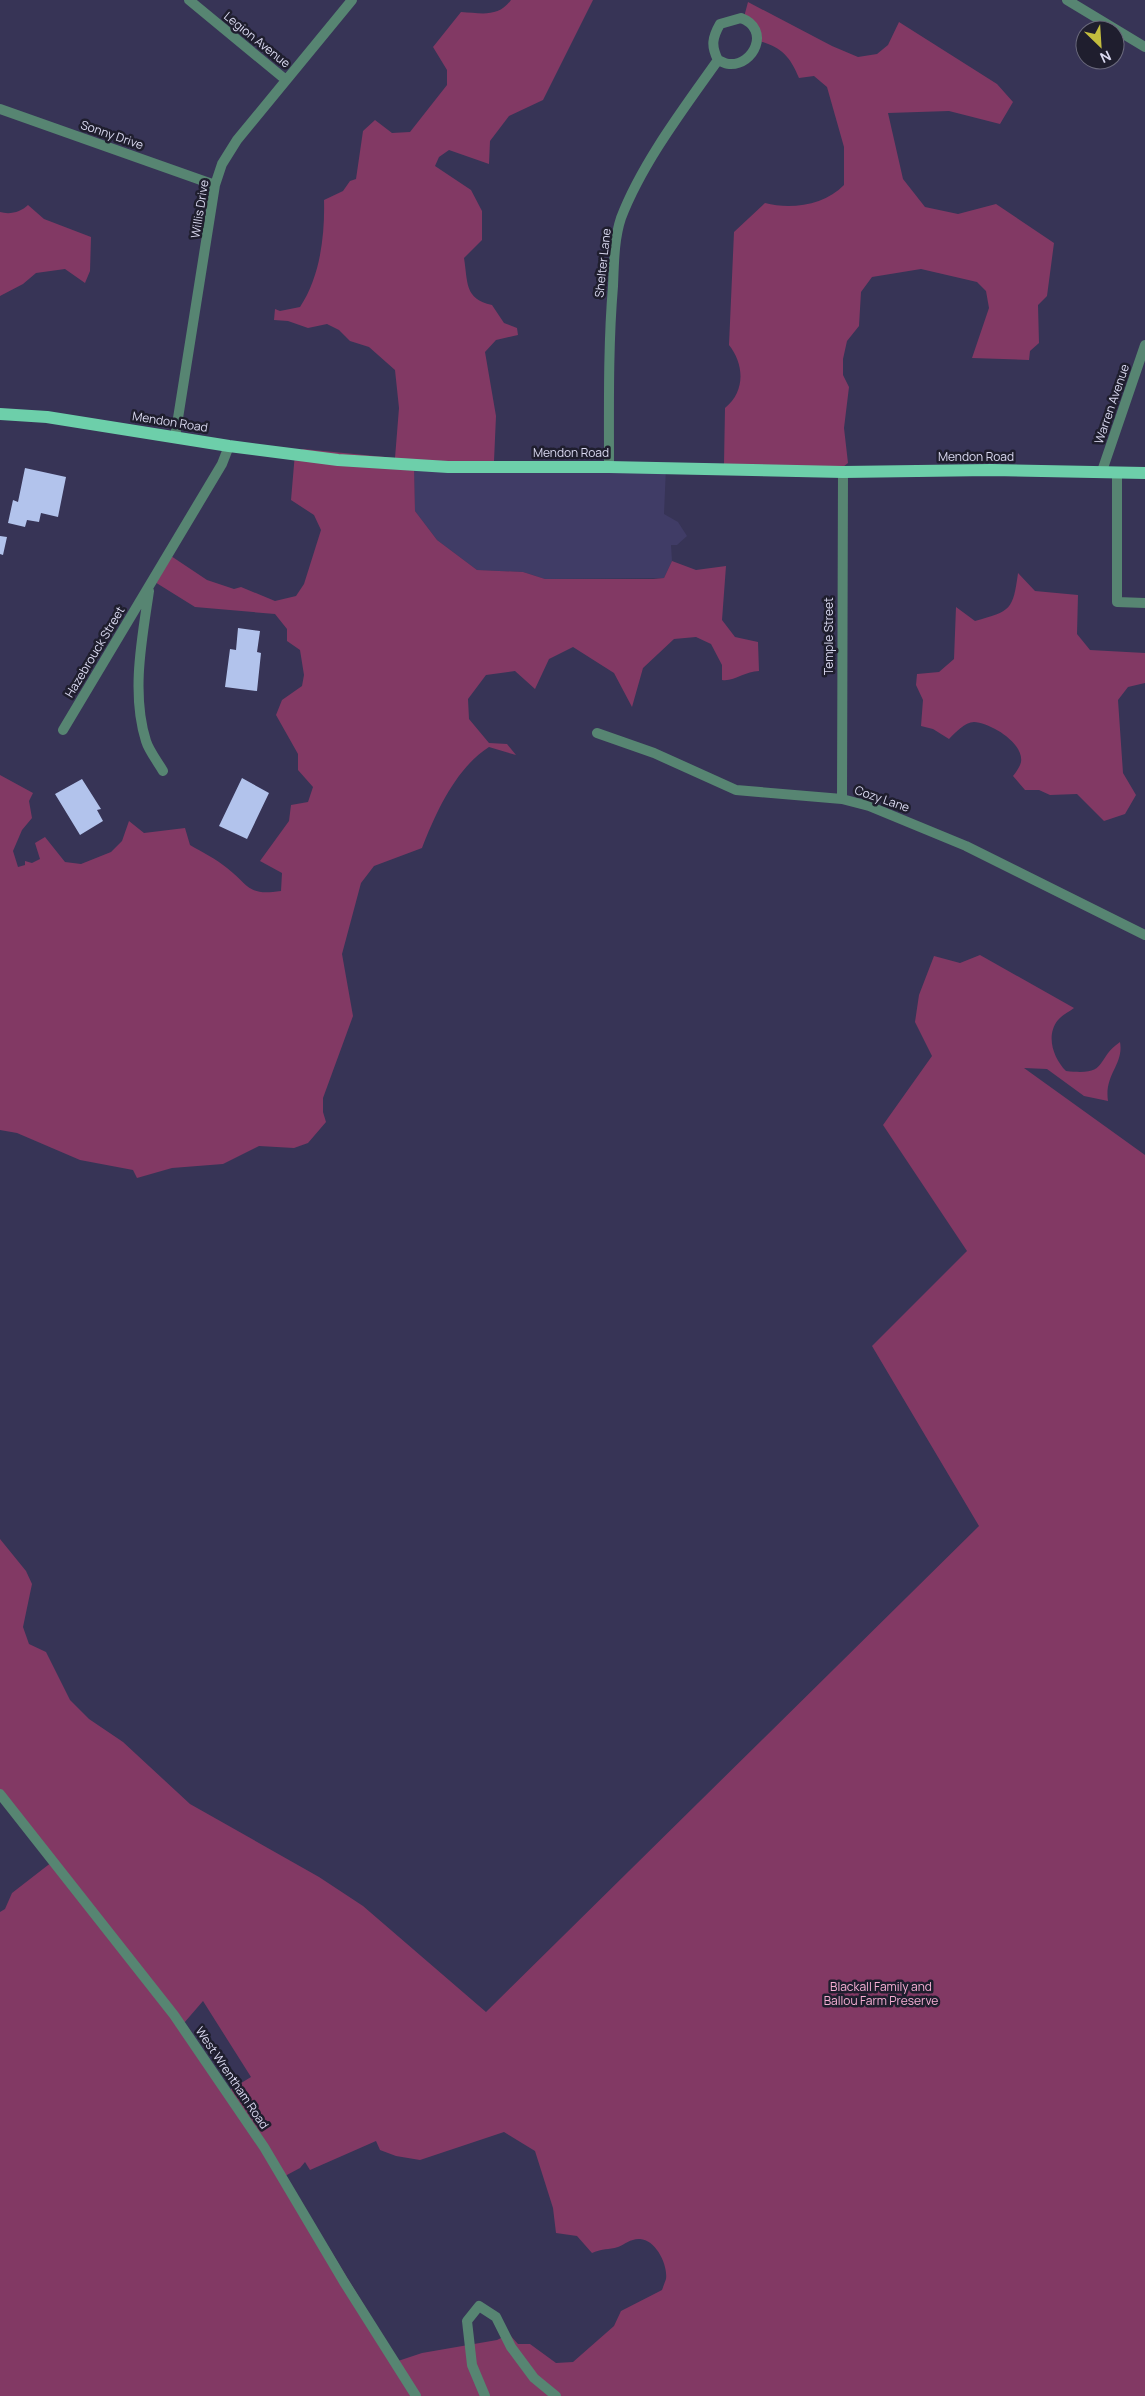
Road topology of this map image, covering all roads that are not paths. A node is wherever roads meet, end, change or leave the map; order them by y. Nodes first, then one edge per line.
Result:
1 (189, 0) edge
2 (352, 0) edge
3 (1066, 0) edge
4 (1145, 47) edge
5 (718, 60) junction
6 (286, 80) junction
7 (0, 109) edge
8 (215, 184) junction
9 (1145, 346) edge
10 (1143, 358) edge
11 (0, 414) edge
12 (175, 437) junction
13 (229, 446) junction
14 (609, 467) junction
15 (1102, 471) junction
16 (843, 472) junction
17 (1117, 472) junction
18 (1145, 473) edge
19 (149, 588) junction
20 (1145, 602) edge
21 (63, 730) dead end
22 (597, 734) dead end
23 (163, 771) dead end
24 (842, 799) junction
25 (1145, 935) edge
26 (0, 1794) edge
27 (416, 2396) edge
28 (485, 2396) edge
29 (556, 2396) edge

1 - 6 street, Legion Avenue
2 - 6 street, Willis Drive
3 - 4 street
5 - 5 street
5 - 14 street, Shelter Lane
6 - 8 street, Willis Drive
7 - 8 street, Sonny Drive
8 - 12 street, Willis Drive
9 - 10 street, Warren Avenue
10 - 15 street, Warren Avenue
11 - 12 main road, Mendon Road
12 - 13 main road, Mendon Road
13 - 14 main road, Mendon Road
13 - 19 street, Hazebrouck Street
14 - 16 main road, Mendon Road
15 - 16 main road, Mendon Road
15 - 17 main road, Mendon Road
16 - 24 street, Temple Street
17 - 18 main road, Mendon Road
17 - 20 street
19 - 21 street, Hazebrouck Street
19 - 23 street, Hazebrouck Street
22 - 24 street, Cozy Lane
24 - 25 street, Cozy Lane
26 - 27 street, West Wrentham Road
28 - 29 street

